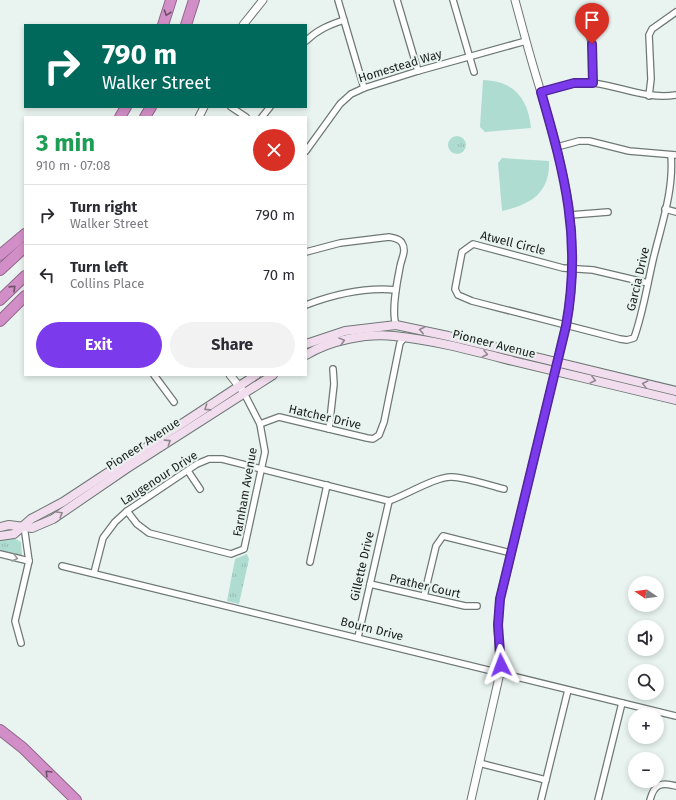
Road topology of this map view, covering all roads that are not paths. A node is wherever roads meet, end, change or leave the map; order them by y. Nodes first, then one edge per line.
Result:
1 (172, 0) edge
2 (194, 0) edge
3 (263, 0) edge
4 (338, 0) edge
5 (396, 0) edge
6 (453, 0) edge
7 (515, 0) edge
8 (676, 12) edge
9 (584, 17) dead end
10 (344, 20) junction
11 (163, 24) edge
12 (186, 24) edge
13 (244, 24) edge
14 (307, 40) edge
15 (526, 41) junction
16 (469, 56) junction
17 (418, 71) junction
18 (474, 72) dead end
19 (593, 83) junction
20 (364, 88) junction
21 (541, 92) junction
22 (676, 95) edge
23 (650, 96) junction
24 (232, 108) edge
25 (269, 108) edge
26 (244, 116) edge
27 (263, 116) edge
28 (557, 147) junction
29 (307, 149) edge
30 (673, 155) edge
31 (665, 209) junction
32 (608, 212) dead end
33 (676, 212) edge
34 (570, 215) junction
35 (24, 235) edge
36 (24, 248) edge
37 (307, 252) edge
38 (0, 255) edge
39 (572, 268) junction
40 (0, 270) edge
41 (24, 277) edge
42 (648, 284) junction
43 (396, 290) junction
44 (24, 297) edge
45 (0, 300) edge
46 (307, 305) edge
47 (0, 321) edge
48 (396, 325) junction
49 (566, 326) junction
50 (405, 337) junction
51 (307, 344) edge
52 (307, 355) edge
53 (557, 362) junction
54 (333, 369) dead end
55 (555, 371) junction
56 (155, 376) edge
57 (231, 376) edge
58 (254, 376) edge
59 (271, 376) edge
60 (238, 386) junction
61 (676, 391) edge
62 (244, 393) junction
63 (676, 400) edge
64 (174, 402) dead end
65 (260, 424) junction
66 (329, 429) junction
67 (119, 465) junction
68 (263, 469) junction
69 (188, 471) junction
70 (327, 486) junction
71 (200, 489) dead end
72 (504, 489) dead end
73 (83, 500) junction
74 (389, 500) junction
75 (127, 511) junction
76 (24, 526) junction
77 (0, 527) edge
78 (0, 536) edge
79 (511, 553) junction
80 (0, 554) edge
81 (29, 561) junction
82 (310, 562) dead end
83 (62, 566) dead end
84 (94, 573) junction
85 (370, 584) junction
86 (424, 596) junction
87 (477, 606) dead end
88 (358, 637) junction
89 (21, 643) dead end
90 (500, 673) junction
91 (568, 690) junction
92 (622, 703) junction
93 (676, 716) edge
94 (0, 730) edge
95 (479, 763) junction
96 (546, 780) junction
97 (676, 786) edge
98 (76, 800) edge
99 (471, 800) edge
100 (542, 800) edge
101 (598, 800) edge
102 (650, 800) edge

1 -> 11 highway
2 - 12 highway
3 - 13 street
4 - 10 street
5 - 17 street
6 - 16 street
7 - 15 street
8 - 23 street
9 - 19 street
10 - 14 street
10 - 20 street
15 - 16 street, Homestead Way
15 - 21 street
16 - 17 street, Homestead Way
16 - 18 street
17 - 20 street, Homestead Way
19 - 21 street
19 - 23 street
20 - 29 street, Homestead Way
21 - 28 street
22 - 23 street
24 - 26 street
25 - 27 street
28 - 30 street
28 - 34 street
30 - 31 street, Garcia Drive
31 - 33 street
31 - 42 street, Garcia Drive
32 - 34 street
34 - 39 street
35 - 38 highway
36 - 40 highway
37 - 43 street
39 - 42 street
39 - 49 street
39 - 49 street, Atwell Circle
45 -> 41 highway
42 - 49 street, Garcia Drive
43 - 46 street
43 - 48 street
44 - 47 highway
48 - 51 main road, Pioneer Avenue
53 -> 48 main road, Pioneer Avenue
49 - 53 street
52 -> 50 main road, Pioneer Avenue
50 -> 55 main road, Pioneer Avenue
50 - 66 street, Hatcher Drive
53 - 55 street
61 -> 53 main road, Pioneer Avenue
54 - 66 street
55 -> 63 main road, Pioneer Avenue
55 - 79 street
56 - 64 street
57 - 60 street, Farnham Avenue
58 - 60 main road, Pioneer Avenue
59 - 62 main road, Pioneer Avenue
60 - 62 street, Farnham Avenue
60 -> 67 main road, Pioneer Avenue
62 - 65 street, Farnham Avenue
73 -> 62 main road, Pioneer Avenue
65 - 66 street, Hatcher Drive
65 - 68 street, Farnham Avenue
67 - 73 main road
67 - 76 main road, Pioneer Avenue
68 - 69 street, Laugenour Drive
68 - 70 street, Laugenour Drive
68 - 75 street, Farnham Avenue
69 - 71 street
69 - 75 street, Laugenour Drive
70 - 74 street, Laugenour Drive
70 - 82 street
72 - 74 street
76 -> 73 main road, Pioneer Avenue
74 - 85 street, Gillette Drive
75 - 84 street, Laugenour Drive
76 - 77 main road, Pioneer Avenue
76 - 78 main road, Pioneer Avenue
76 - 81 street
79 - 86 street
79 - 90 street
80 -> 81 street
81 - 89 street
83 - 84 street, Bourn Drive
84 - 88 street, Bourn Drive
85 - 86 street, Prather Court
85 - 88 street, Gillette Drive
86 - 87 street, Prather Court
88 - 90 street, Bourn Drive
90 - 91 street, Bourn Drive
90 - 95 street
91 - 92 street, Bourn Drive
91 - 96 street
92 - 93 street, Bourn Drive
92 - 101 street
98 -> 94 highway
95 - 96 street
95 - 99 street
96 - 100 street
97 - 102 street

